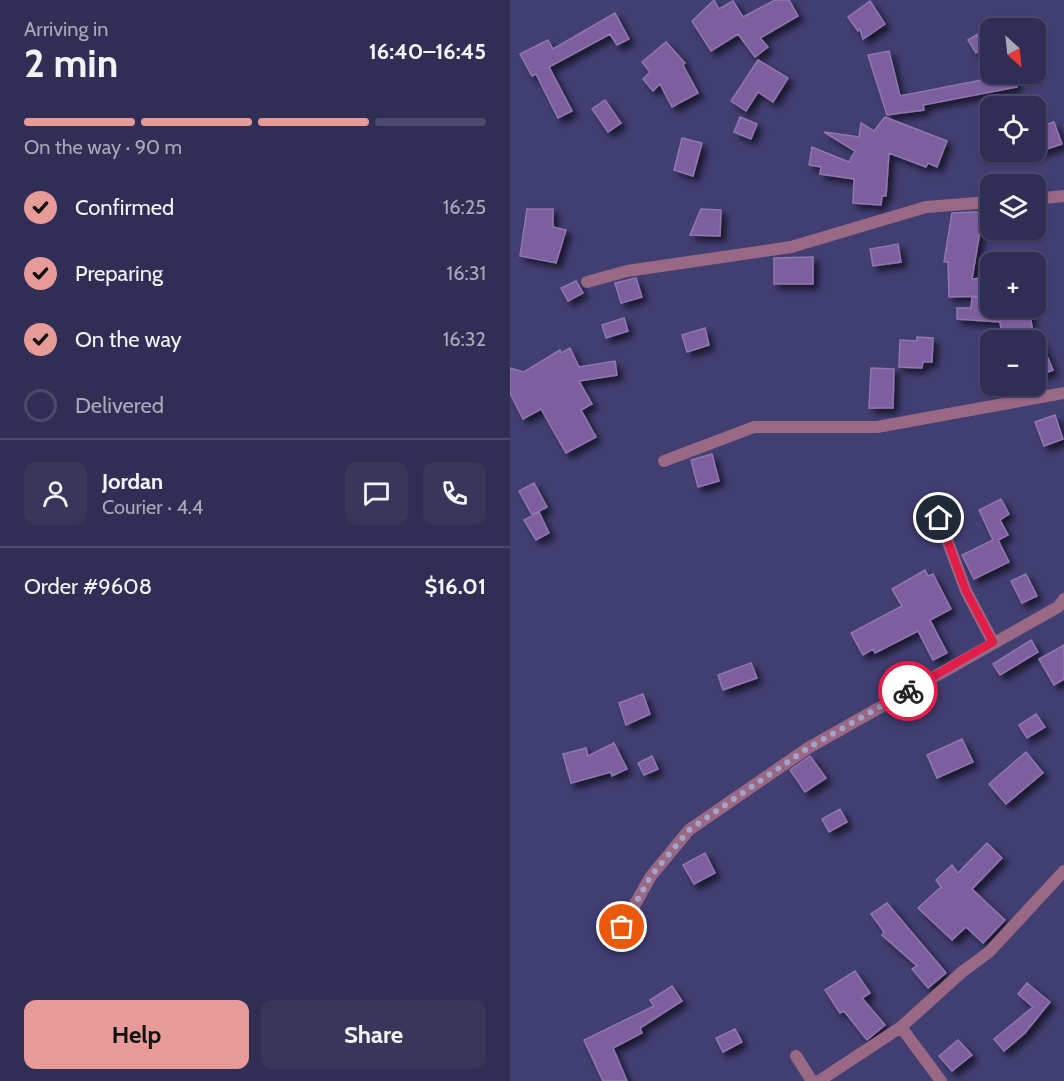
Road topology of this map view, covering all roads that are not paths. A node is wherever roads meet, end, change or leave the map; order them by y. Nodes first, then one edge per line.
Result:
1 (1064, 196) edge
2 (1046, 198) edge
3 (980, 203) edge
4 (587, 282) dead end
5 (1064, 393) edge
6 (664, 461) dead end
7 (939, 518) dead end
8 (1064, 599) edge
9 (993, 642) junction
10 (1064, 871) edge
11 (622, 927) dead end
12 (901, 1027) junction
13 (796, 1056) dead end
14 (812, 1081) edge
15 (819, 1081) edge
16 (941, 1081) edge

1 - 2 street
3 - 4 street
5 - 6 street
7 - 9 street
8 - 9 street
9 - 11 street
10 - 12 street
12 - 15 street
12 - 16 street
13 - 14 street

